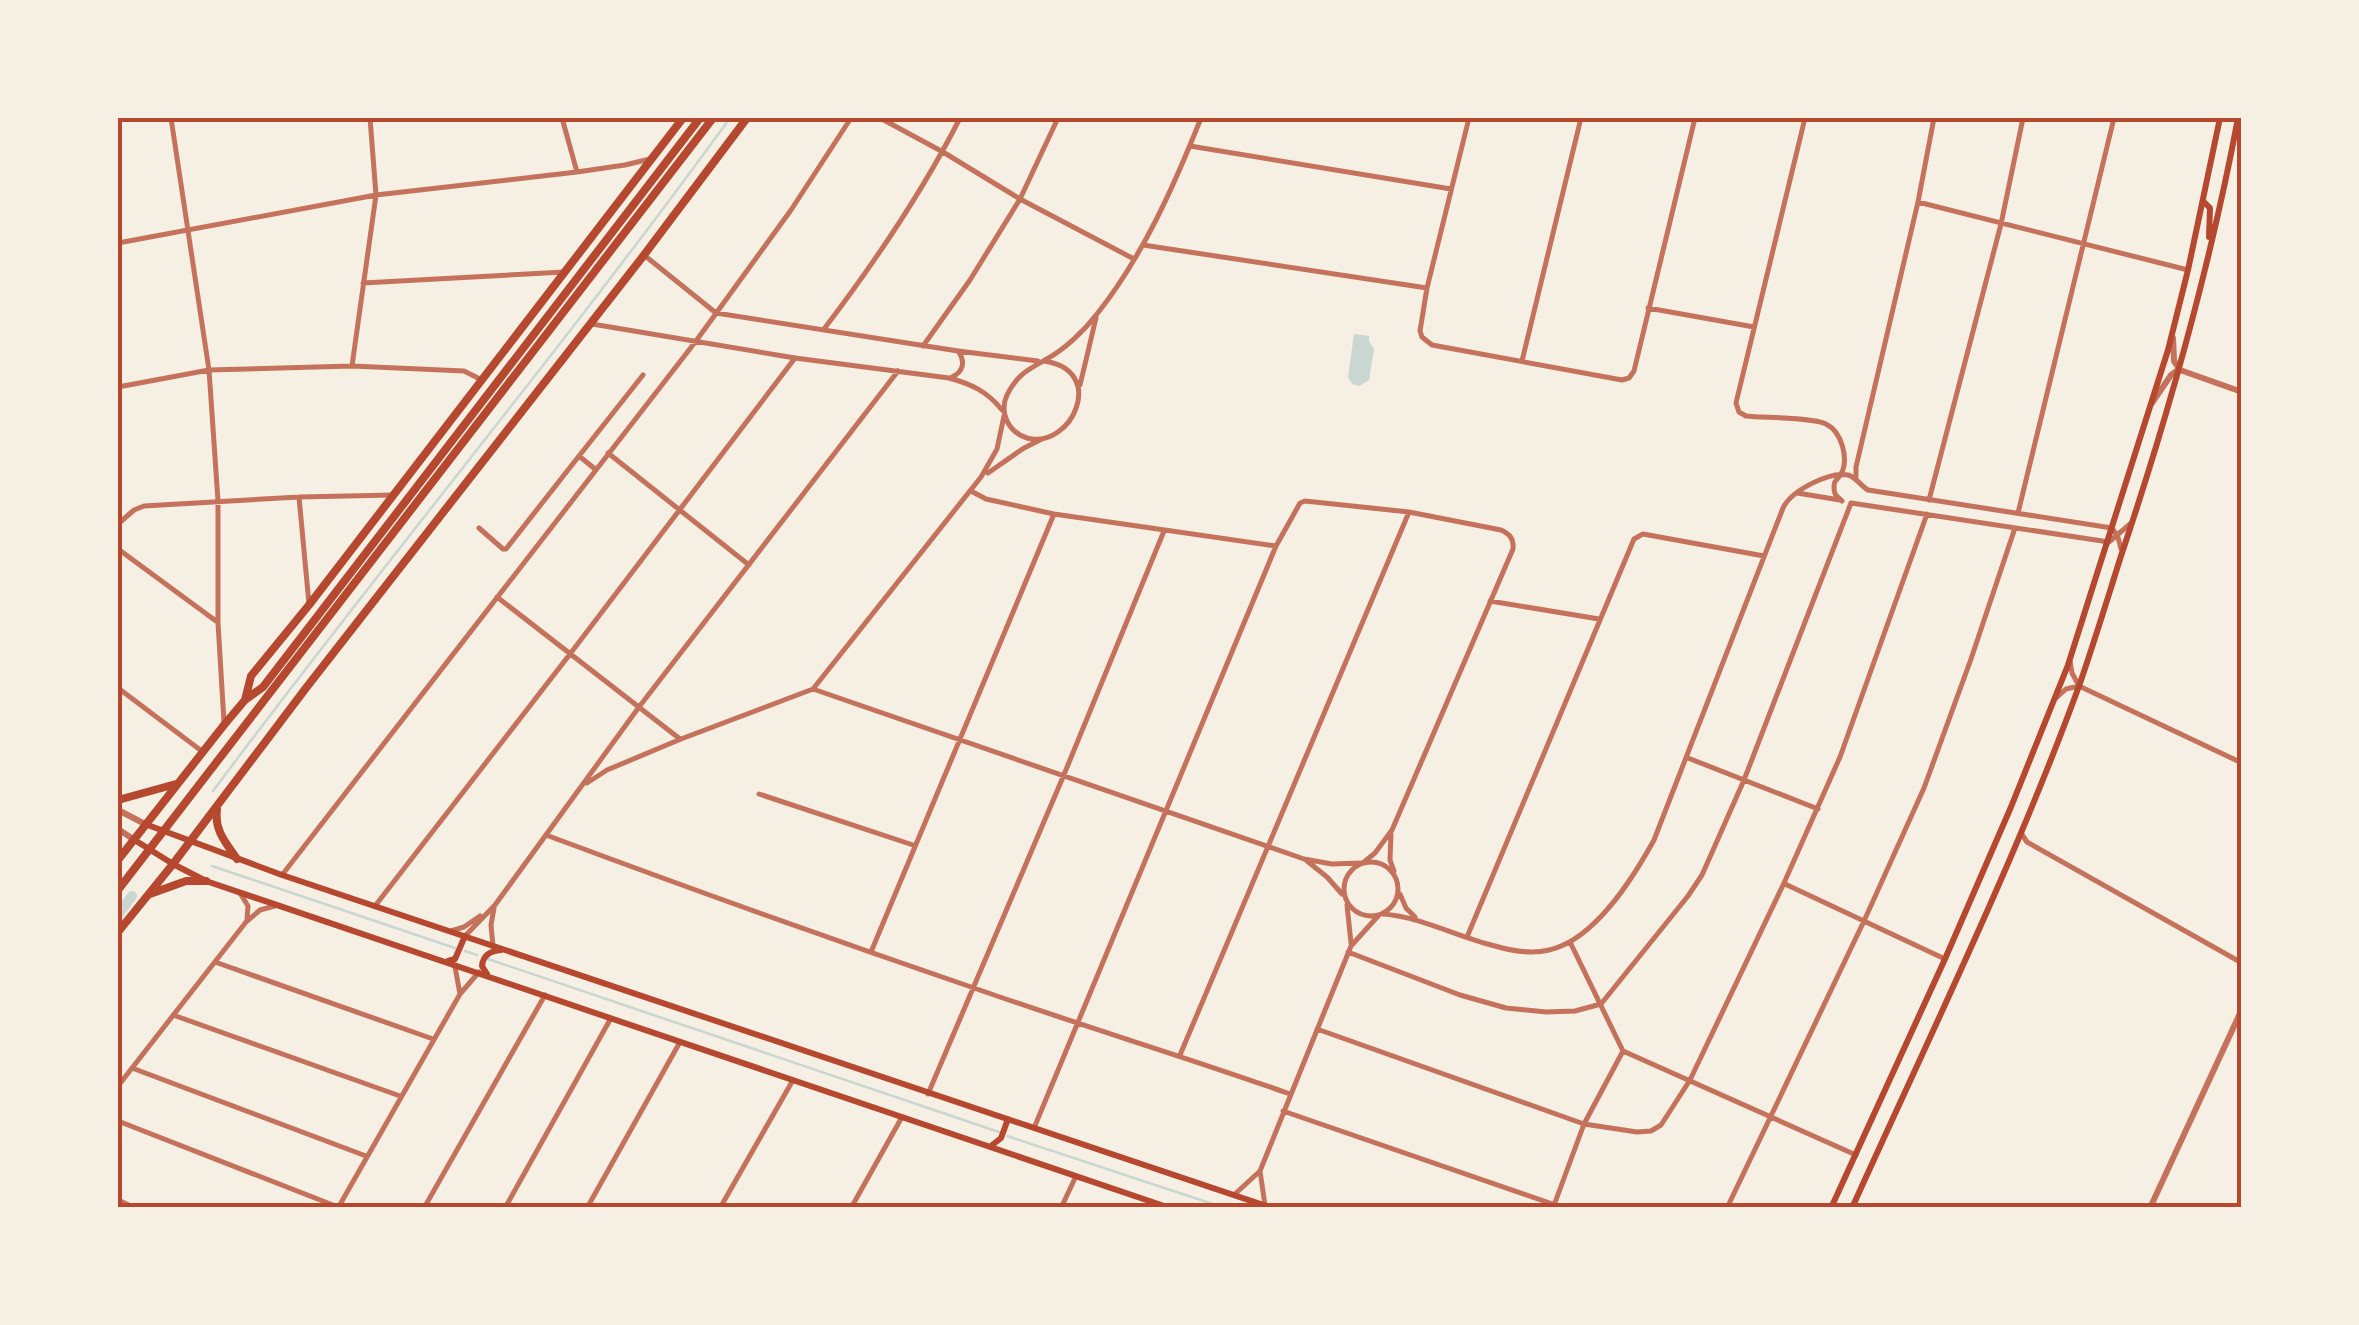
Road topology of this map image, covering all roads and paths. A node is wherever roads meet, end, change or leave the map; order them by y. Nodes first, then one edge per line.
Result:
1 (171, 118) edge
2 (370, 118) edge
3 (562, 118) edge
4 (684, 118) edge
5 (700, 118) edge
6 (713, 118) edge
7 (747, 118) edge
8 (852, 118) edge
9 (880, 118) edge
10 (960, 118) edge
11 (1058, 118) edge
12 (1201, 118) edge
13 (1468, 118) edge
14 (1581, 118) edge
15 (1695, 118) edge
16 (1805, 118) edge
17 (1934, 118) edge
18 (2023, 118) edge
19 (2114, 118) edge
20 (2223, 118) edge
21 (2238, 120) edge
22 (1190, 146) junction
23 (943, 152) junction
24 (652, 158) junction
25 (577, 172) junction
26 (1451, 189) junction
27 (376, 195) junction
28 (1020, 199) junction
29 (2204, 201) junction
30 (1918, 202) junction
31 (2001, 224) junction
32 (186, 229) junction
33 (118, 243) edge
34 (1143, 245) junction
35 (2085, 246) junction
36 (644, 255) junction
37 (2208, 258) junction
38 (1134, 259) junction
39 (2188, 270) junction
40 (564, 272) junction
41 (363, 282) junction
42 (1427, 288) junction
43 (560, 300) junction
44 (1648, 308) junction
45 (716, 314) junction
46 (1097, 315) junction
47 (526, 322) junction
48 (589, 324) junction
49 (1754, 327) junction
50 (824, 330) junction
51 (2172, 333) junction
52 (696, 341) junction
53 (923, 346) junction
54 (958, 352) junction
55 (795, 358) junction
56 (1043, 361) junction
57 (1522, 361) junction
58 (352, 366) junction
59 (209, 370) junction
60 (2180, 370) junction
61 (898, 371) junction
62 (644, 375) dead end
63 (949, 378) junction
64 (482, 380) junction
65 (118, 387) edge
66 (1080, 388) junction
67 (2242, 392) edge
68 (2152, 404) junction
69 (1004, 414) junction
70 (1047, 437) junction
71 (1860, 450) junction
72 (608, 452) junction
73 (1844, 454) junction
74 (579, 456) junction
75 (595, 470) junction
76 (1840, 475) junction
77 (982, 478) junction
78 (1860, 485) junction
79 (972, 491) junction
80 (1794, 493) junction
81 (392, 495) junction
82 (299, 497) junction
83 (1929, 500) junction
84 (218, 501) junction
85 (1842, 501) junction
86 (1851, 503) junction
87 (680, 510) junction
88 (1409, 512) junction
89 (1054, 514) junction
90 (1926, 514) junction
91 (2018, 514) junction
92 (2133, 520) junction
93 (118, 524) edge
94 (479, 528) dead end
95 (2015, 528) junction
96 (2112, 528) junction
97 (1164, 531) junction
98 (2118, 536) junction
99 (2108, 542) junction
100 (1276, 546) junction
101 (118, 550) edge
102 (1764, 556) junction
103 (2120, 558) junction
104 (357, 564) junction
105 (749, 565) junction
106 (323, 586) junction
107 (496, 596) junction
108 (1490, 601) junction
109 (309, 605) junction
110 (1599, 619) junction
111 (218, 623) junction
112 (570, 654) junction
113 (2070, 659) junction
114 (2079, 686) junction
115 (118, 688) edge
116 (813, 689) junction
117 (2056, 698) junction
118 (245, 700) junction
119 (639, 707) junction
120 (224, 724) junction
121 (681, 739) junction
122 (959, 740) junction
123 (203, 752) junction
124 (1688, 758) junction
125 (2242, 763) edge
126 (1063, 777) junction
127 (1744, 780) junction
128 (176, 784) junction
129 (584, 784) junction
130 (759, 794) dead end
131 (118, 800) edge
132 (218, 804) junction
133 (1818, 809) junction
134 (118, 810) edge
135 (1166, 810) junction
136 (145, 824) junction
137 (118, 829) edge
138 (1392, 830) junction
139 (162, 832) junction
140 (2021, 832) junction
141 (546, 835) junction
142 (133, 839) junction
143 (190, 842) junction
144 (914, 846) junction
145 (1268, 847) junction
146 (149, 850) junction
147 (237, 859) junction
148 (1304, 859) junction
149 (118, 860) edge
150 (1362, 863) junction
151 (172, 864) junction
152 (1394, 874) junction
153 (282, 875) junction
154 (206, 881) junction
155 (1784, 883) junction
156 (1399, 888) junction
157 (118, 890) edge
158 (239, 892) junction
159 (146, 896) junction
160 (1346, 901) junction
161 (278, 905) junction
162 (494, 905) junction
163 (374, 906) junction
164 (1381, 915) junction
165 (1864, 921) junction
166 (246, 922) junction
167 (1422, 922) junction
168 (450, 931) junction
169 (118, 932) edge
170 (465, 936) junction
171 (1467, 937) junction
172 (1570, 942) junction
173 (498, 948) junction
174 (1349, 949) junction
175 (871, 952) junction
176 (1945, 959) junction
177 (215, 962) junction
178 (451, 962) junction
179 (2242, 963) edge
180 (479, 972) junction
181 (492, 977) junction
182 (974, 988) junction
183 (460, 994) junction
184 (544, 995) junction
185 (1600, 1004) junction
186 (2242, 1009) edge
187 (173, 1015) junction
188 (611, 1018) junction
189 (1077, 1022) junction
190 (1316, 1029) junction
191 (433, 1039) junction
192 (680, 1042) junction
193 (1623, 1051) junction
194 (1180, 1055) junction
195 (132, 1068) junction
196 (793, 1080) junction
197 (1690, 1080) junction
198 (118, 1086) edge
199 (928, 1094) junction
200 (1290, 1094) junction
201 (400, 1096) junction
202 (1283, 1111) junction
203 (902, 1117) junction
204 (1771, 1118) junction
205 (118, 1121) edge
206 (1006, 1123) junction
207 (1584, 1124) junction
208 (1034, 1128) junction
209 (988, 1146) junction
210 (1856, 1154) junction
211 (366, 1156) junction
212 (1260, 1170) junction
213 (1076, 1176) junction
214 (1234, 1194) junction
215 (118, 1200) edge
216 (1268, 1206) edge
217 (1554, 1206) edge
218 (338, 1207) edge
219 (135, 1208) edge
220 (424, 1208) edge
221 (505, 1208) edge
222 (587, 1208) edge
223 (720, 1208) edge
224 (850, 1208) edge
225 (1061, 1208) edge
226 (1170, 1208) edge
227 (1564, 1208) edge
228 (1727, 1208) edge
229 (1831, 1208) edge
230 (1852, 1208) edge
231 (2150, 1208) edge

1 - 32 street
2 - 27 street
3 - 25 street
4 - 24 main road
5 - 43 main road
6 - 139 main road
7 - 36 main road
8 - 45 street
9 - 23 street
10 - 23 street
11 - 28 street
12 - 22 street
13 - 26 street
14 - 57 street
15 - 44 street
16 - 49 street
17 - 30 street
18 - 31 street
19 - 35 street
20 - 21 main road
20 - 29 main road
21 - 37 main road
22 - 26 street
22 - 34 street
23 - 28 street
23 - 50 street
24 - 25 street
24 - 40 main road
25 - 27 street
26 - 42 street
27 - 32 street
27 - 41 street
28 - 38 street
28 - 53 street
29 - 37 main road
29 - 39 main road
30 - 31 street
30 - 71 street
31 - 35 street
31 - 83 street
32 - 33 street
32 - 59 street
34 - 38 street
34 - 42 street
35 - 39 street
35 - 91 street
36 - 45 street
36 - 48 main road
37 - 60 main road
38 - 46 street
39 - 51 main road
40 - 41 street
40 - 47 main road
41 - 58 street
42 - 57 street
43 - 47 main road
43 - 104 main road
44 - 49 street
44 - 57 street
45 - 50 street
45 - 52 street
46 - 56 street
46 - 66 street
47 - 64 main road
48 - 52 street
48 - 132 main road
49 - 73 street
50 - 53 street
51 - 60 street
51 - 68 main road
52 - 55 street
52 - 72 street
53 - 54 street
54 - 56 street
54 - 63 street
55 - 61 street
55 - 87 street
56 - 66 street
56 - 69 street
58 - 59 street
58 - 64 street
59 - 65 street
59 - 84 street
60 - 67 street
60 - 68 street
60 - 92 main road
61 - 63 street
61 - 105 street
62 - 74 street
63 - 69 street
64 - 81 main road
66 - 70 street
68 - 96 main road
69 - 70 street
69 - 77 street
70 - 77 street
71 - 73 street
71 - 76 street
71 - 78 street
72 - 75 street
72 - 87 street
73 - 76 street
74 - 75 street
74 - 94 street
75 - 107 street
76 - 78 street
76 - 80 street
76 - 85 street
77 - 79 street
78 - 83 street
79 - 89 street
79 - 116 street
80 - 85 street
80 - 102 street
81 - 82 street
81 - 106 main road
82 - 84 street
82 - 109 street
83 - 91 street
84 - 93 street
84 - 111 street
85 - 86 street
86 - 90 street
86 - 127 street
87 - 105 street
87 - 112 street
88 - 100 street
88 - 108 street
88 - 145 street
89 - 97 street
89 - 122 street
90 - 95 street
90 - 133 street
91 - 96 street
92 - 98 street
92 - 103 main road
95 - 99 street
95 - 165 street
96 - 98 street
96 - 99 main road
97 - 100 street
97 - 126 street
98 - 99 street
98 - 103 street
99 - 113 main road
100 - 135 street
101 - 111 street
102 - 110 street
102 - 124 street
103 - 114 main road
104 - 106 main road
104 - 118 main road
105 - 119 street
106 - 109 main road
107 - 112 street
107 - 153 street
108 - 110 street
108 - 138 street
109 - 118 main road
110 - 171 street
111 - 120 street
112 - 119 street
112 - 163 street
113 - 114 street
113 - 117 main road
114 - 117 street
114 - 125 street
114 - 140 main road
115 - 123 street
116 - 121 street
116 - 122 street
117 - 176 main road
118 - 120 main road
119 - 121 street
119 - 129 street
120 - 123 main road
121 - 129 street
122 - 126 street
122 - 144 street
123 - 128 main road
124 - 127 street
124 - 172 street
126 - 135 street
126 - 182 street
127 - 133 street
127 - 185 street
128 - 131 main road
128 - 136 main road
129 - 141 street
130 - 144 street
132 - 143 main road
132 - 147 main road
133 - 155 street
134 - 136 street
135 - 145 street
135 - 189 street
136 - 139 main road
136 - 142 main road
137 - 142 street
138 - 150 street
138 - 152 street
139 - 143 main road
139 - 146 main road
140 - 179 street
140 - 230 main road
141 - 162 street
141 - 175 street
142 - 146 main road
142 - 149 main road
143 - 147 main road
143 - 151 main road
144 - 175 street
145 - 148 street
145 - 194 street
146 - 151 main road
146 - 157 main road
147 - 153 main road
148 - 150 street
148 - 160 street
150 - 152 street
150 - 160 street
151 - 154 main road
151 - 159 main road
152 - 156 street
153 - 163 main road
154 - 158 main road
154 - 159 main road
155 - 165 street
155 - 197 street
156 - 164 street
156 - 167 street
158 - 161 main road
158 - 166 street
159 - 169 main road
160 - 164 street
160 - 174 street
161 - 166 street
161 - 178 main road
162 - 168 street
162 - 170 street
162 - 173 street
163 - 168 main road
164 - 167 street
164 - 174 street
165 - 176 street
165 - 204 street
166 - 177 street
167 - 171 street
168 - 170 main road
170 - 173 main road
170 - 178 main road
171 - 172 street
172 - 185 street
173 - 181 main road
173 - 199 main road
174 - 185 street
174 - 190 street
175 - 182 street
176 - 210 main road
177 - 187 street
177 - 191 street
178 - 180 main road
178 - 183 street
180 - 181 main road
180 - 183 street
181 - 184 main road
182 - 189 street
182 - 199 street
183 - 191 street
184 - 188 main road
184 - 220 street
185 - 193 street
186 - 231 street
187 - 195 street
187 - 201 street
188 - 192 main road
188 - 221 street
189 - 194 street
189 - 208 street
190 - 200 street
190 - 207 street
191 - 201 street
192 - 196 main road
192 - 222 street
193 - 197 street
193 - 207 street
194 - 200 street
195 - 198 street
195 - 211 street
196 - 203 main road
196 - 223 street
197 - 204 street
197 - 207 street
199 - 206 main road
200 - 202 street
201 - 211 street
202 - 212 street
202 - 217 street
203 - 209 main road
203 - 224 street
204 - 210 street
204 - 228 street
205 - 218 street
206 - 208 main road
206 - 209 main road
207 - 217 street
208 - 214 main road
209 - 213 main road
210 - 229 main road
211 - 218 street
212 - 214 street
212 - 216 street
213 - 225 street
213 - 226 main road
214 - 216 main road
215 - 219 street
217 - 227 street

